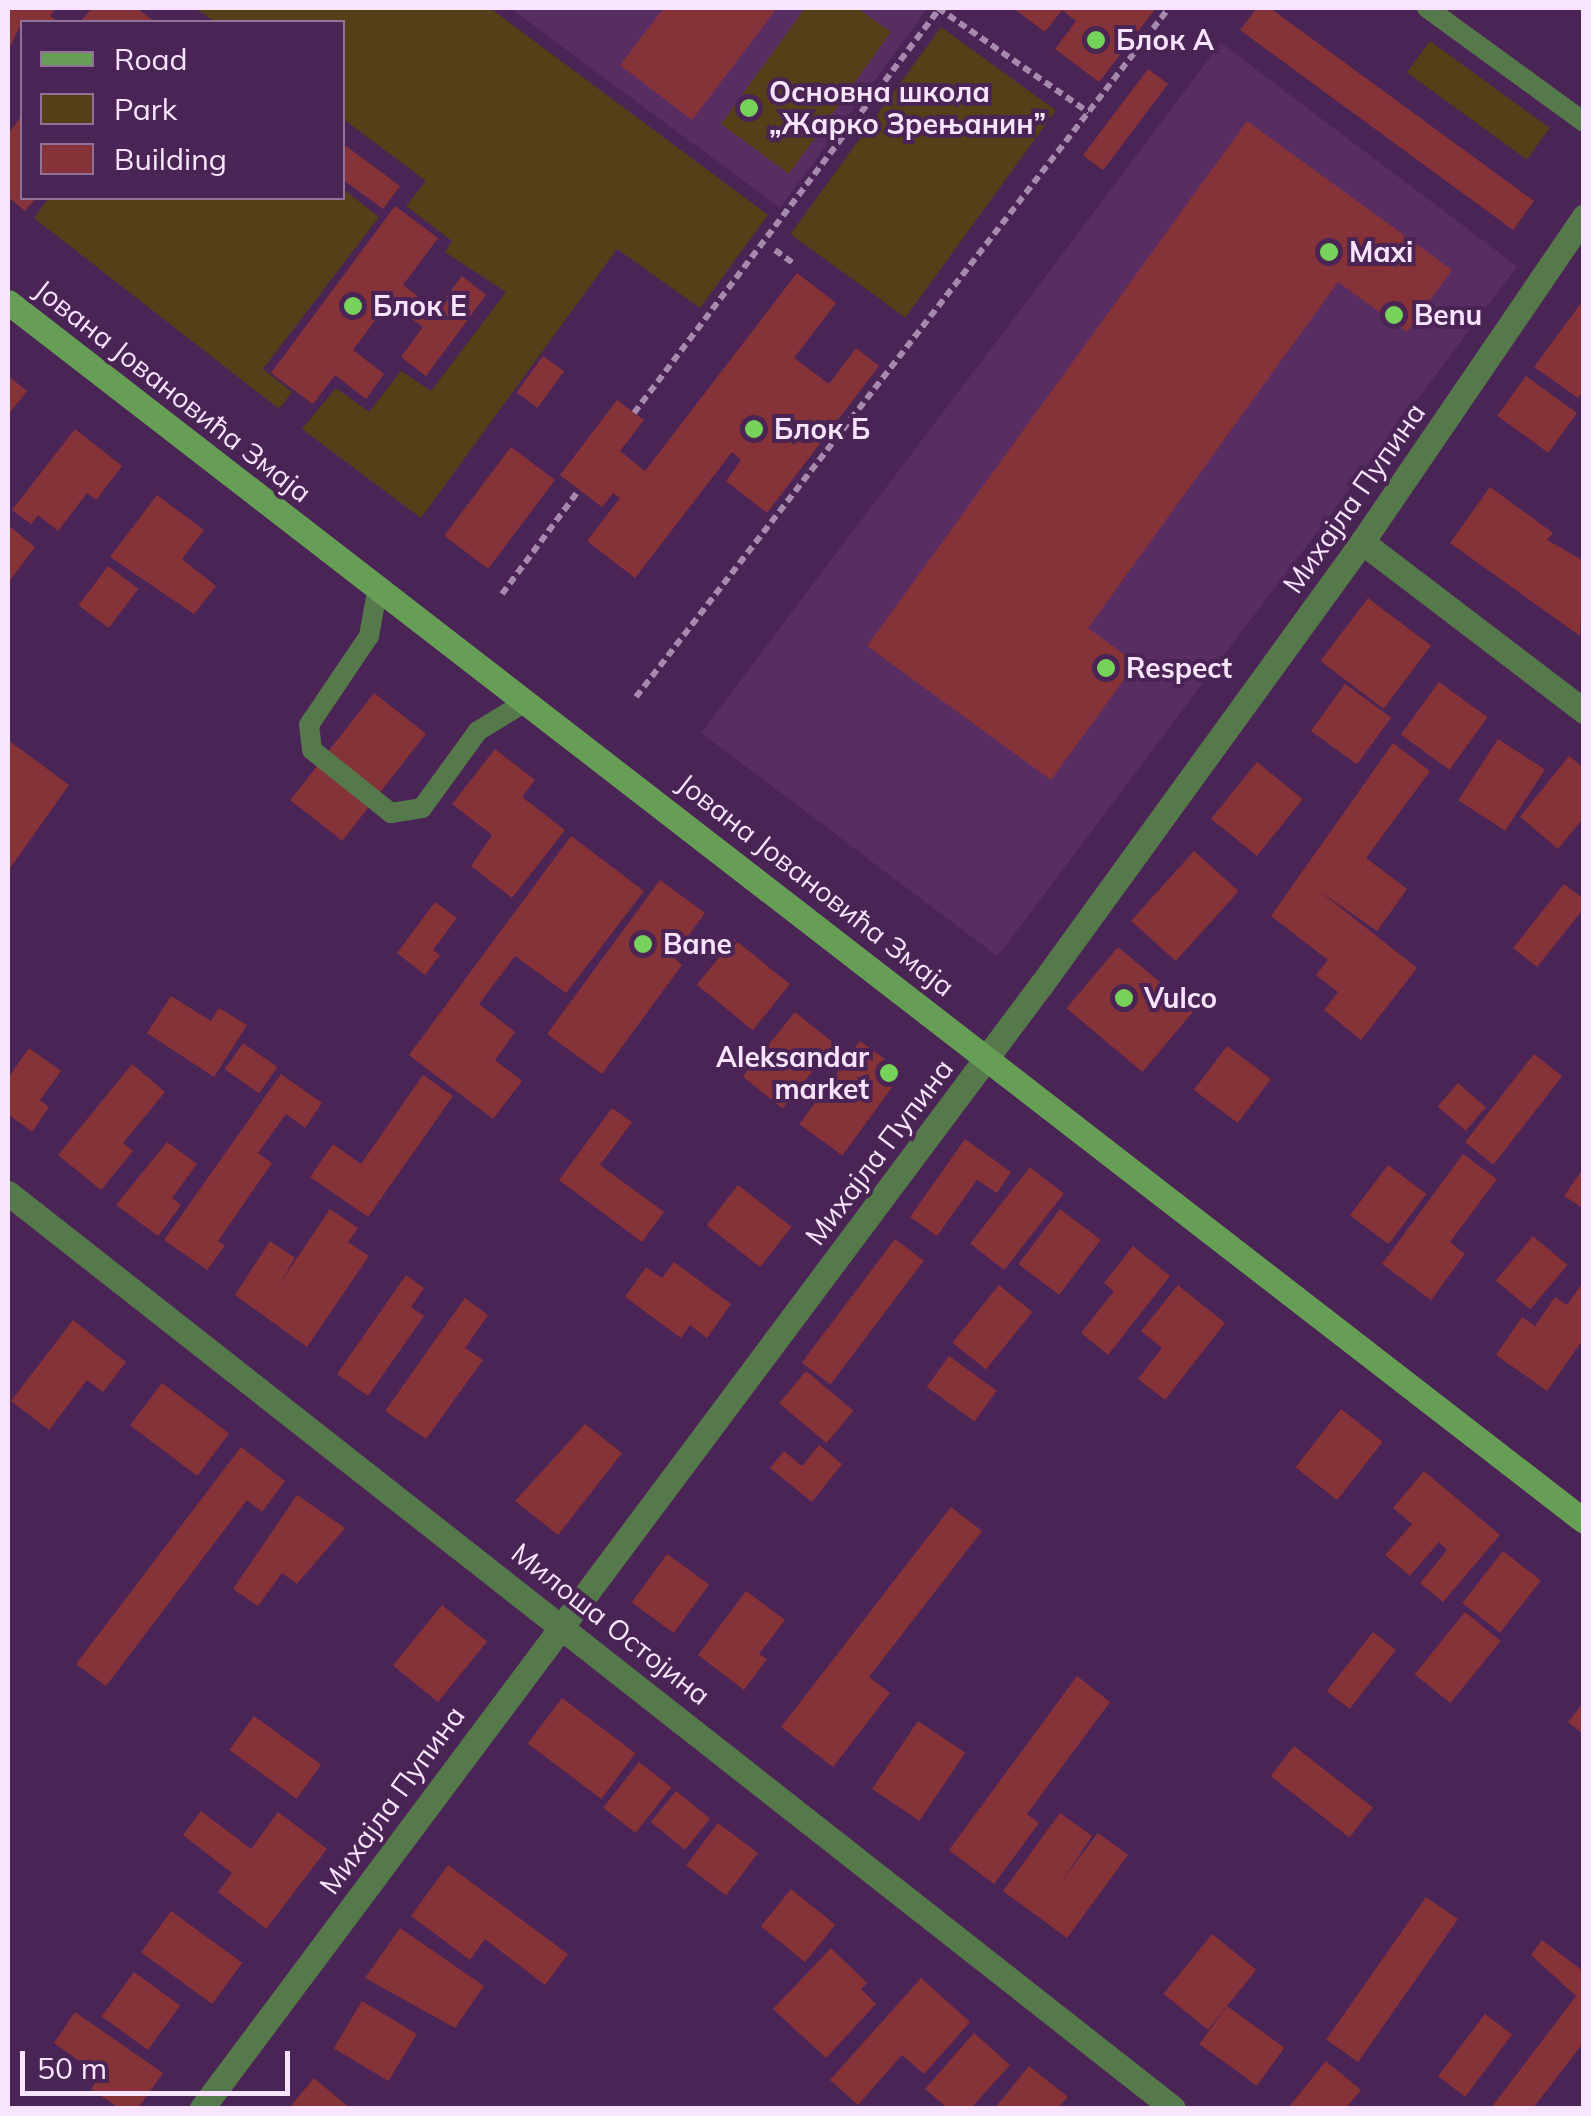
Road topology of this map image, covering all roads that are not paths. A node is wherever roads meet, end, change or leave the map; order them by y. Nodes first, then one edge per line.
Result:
1 (1427, 8) edge
2 (1584, 122) edge
3 (1584, 217) edge
4 (8, 302) edge
5 (1362, 542) junction
6 (378, 586) junction
7 (527, 701) junction
8 (1584, 711) edge
9 (990, 1056) junction
10 (8, 1193) edge
11 (1584, 1521) edge
12 (561, 1622) junction
13 (202, 2108) edge
14 (1172, 2108) edge

1 - 2 lane
3 - 5 street, Михајла Пупина
4 - 6 main road, Јована Јовановића Змаја
5 - 8 street
5 - 9 street, Михајла Пупина
6 - 7 main road, Јована Јовановића Змаја
6 - 7 lane
7 - 9 main road, Јована Јовановића Змаја
9 - 11 main road, Јована Јовановића Змаја
9 - 12 street, Михајла Пупина
10 - 12 street, Милоша Остојина
12 - 13 street, Михајла Пупина
12 - 14 street, Милоша Остојина

